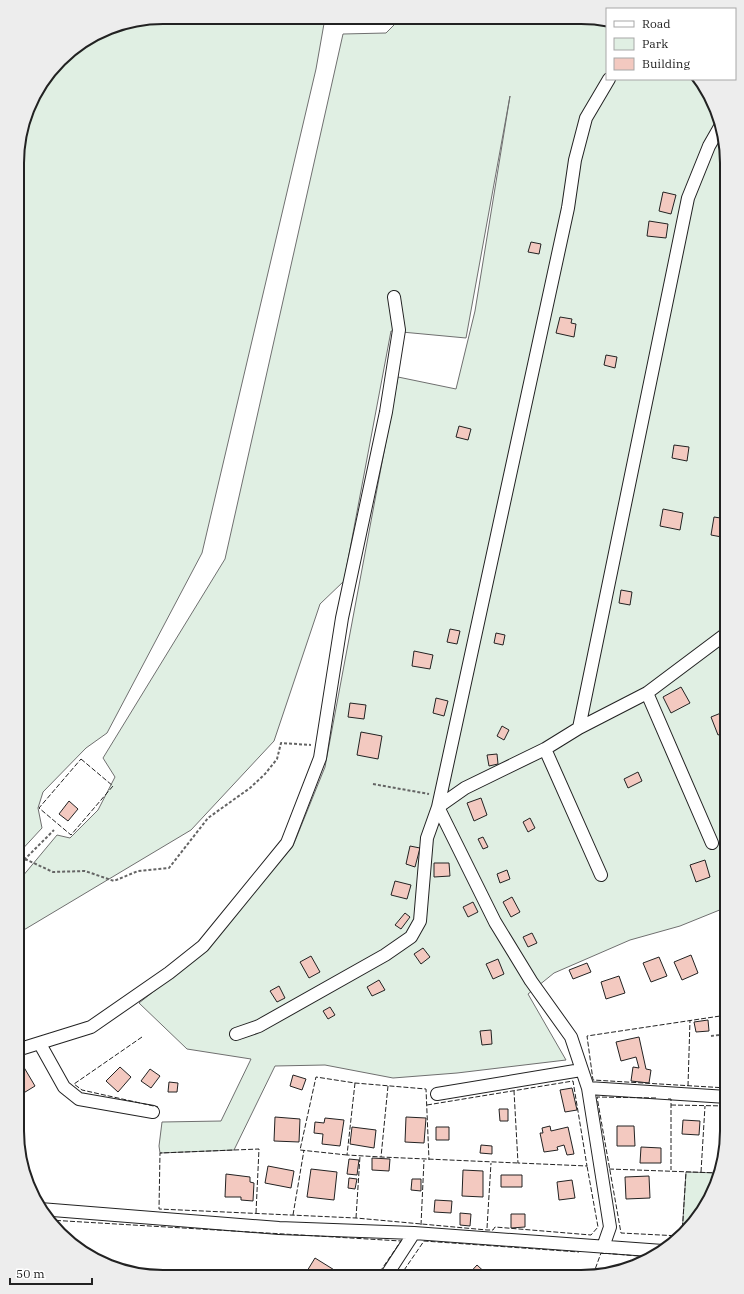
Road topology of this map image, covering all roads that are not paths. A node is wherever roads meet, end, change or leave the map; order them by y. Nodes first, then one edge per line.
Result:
1 (608, 80) edge
2 (716, 133) edge
3 (394, 297) dead end
4 (720, 638) edge
5 (647, 693) junction
6 (579, 728) junction
7 (545, 749) junction
8 (439, 801) junction
9 (712, 843) dead end
10 (601, 875) dead end
11 (236, 1034) dead end
12 (40, 1044) junction
13 (24, 1048) edge
14 (581, 1070) junction
15 (588, 1088) junction
16 (437, 1094) dead end
17 (720, 1097) edge
18 (153, 1112) dead end
19 (48, 1209) edge
20 (414, 1234) junction
21 (603, 1247) junction
22 (651, 1250) edge
23 (390, 1270) edge

1 - 8 street
2 - 6 street
3 - 12 street
4 - 5 street
5 - 6 street
5 - 9 street
6 - 7 street
7 - 8 street
7 - 10 street
8 - 11 street
8 - 14 street
12 - 13 street
12 - 18 street
14 - 15 street
14 - 16 street
15 - 17 street
15 - 21 street
19 - 20 street
20 - 21 street
20 - 23 street
21 - 22 street

